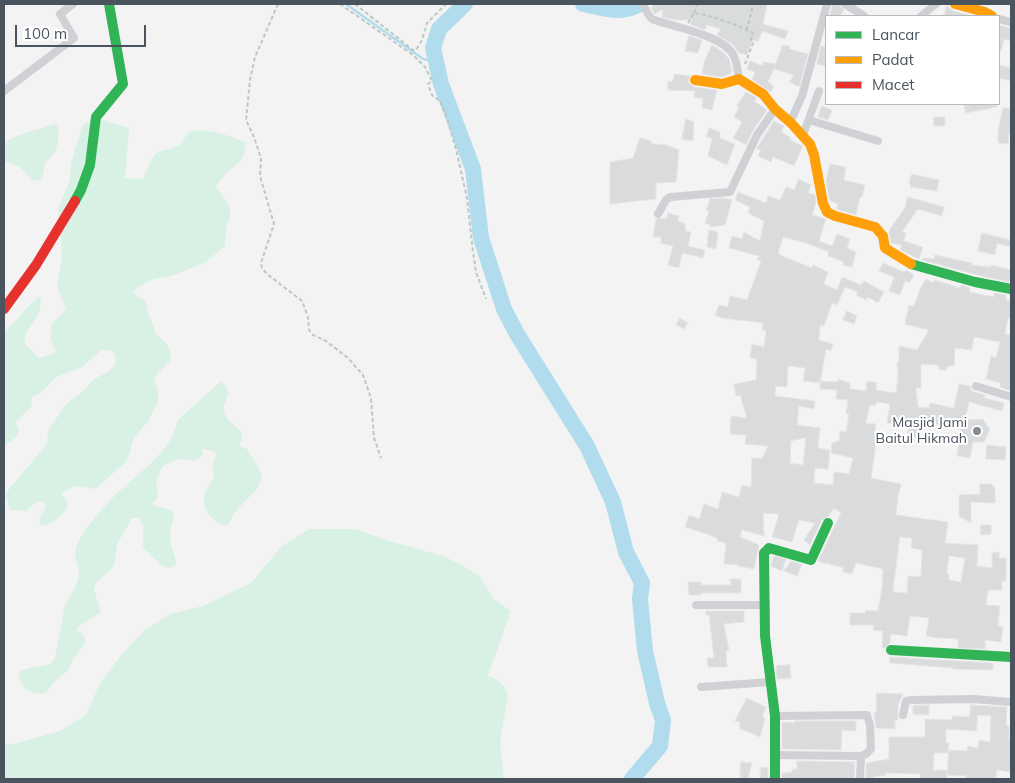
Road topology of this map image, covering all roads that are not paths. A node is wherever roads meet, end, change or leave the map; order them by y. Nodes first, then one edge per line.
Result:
1 (73, 4) edge
2 (109, 4) edge
3 (827, 4) edge
4 (845, 4) edge
5 (936, 4) edge
6 (955, 4) edge
7 (645, 7) edge
8 (862, 15) edge
9 (922, 15) edge
10 (990, 15) edge
11 (739, 79) junction
12 (695, 80) dead end
13 (4, 91) edge
14 (819, 91) dead end
15 (775, 109) junction
16 (809, 120) junction
17 (791, 123) junction
18 (803, 135) junction
19 (878, 141) dead end
20 (658, 214) dead end
21 (1011, 289) edge
22 (4, 309) edge
23 (976, 386) dead end
24 (1011, 397) edge
25 (828, 523) dead end
26 (696, 605) dead end
27 (764, 605) junction
28 (890, 650) dead end
29 (1011, 657) edge
30 (770, 682) junction
31 (702, 688) dead end
32 (1011, 702) edge
33 (903, 715) dead end
34 (775, 716) junction
35 (775, 755) junction
36 (861, 756) junction
37 (775, 779) edge
38 (860, 779) edge

1 - 13 street
2 - 22 street
3 - 17 street
4 - 8 street
5 - 9 street
6 - 10 street
7 - 11 street
11 - 12 street
11 - 15 street
14 - 16 street
15 - 17 street
15 - 20 street
16 - 18 street
16 - 19 street
17 - 18 street
18 - 21 street
23 - 24 street
25 - 27 street
26 - 27 street
27 - 30 street
28 - 29 street
30 - 31 street
30 - 34 street
32 - 33 street
34 - 35 street
34 - 36 street
35 - 36 street
35 - 37 street
36 - 38 street

